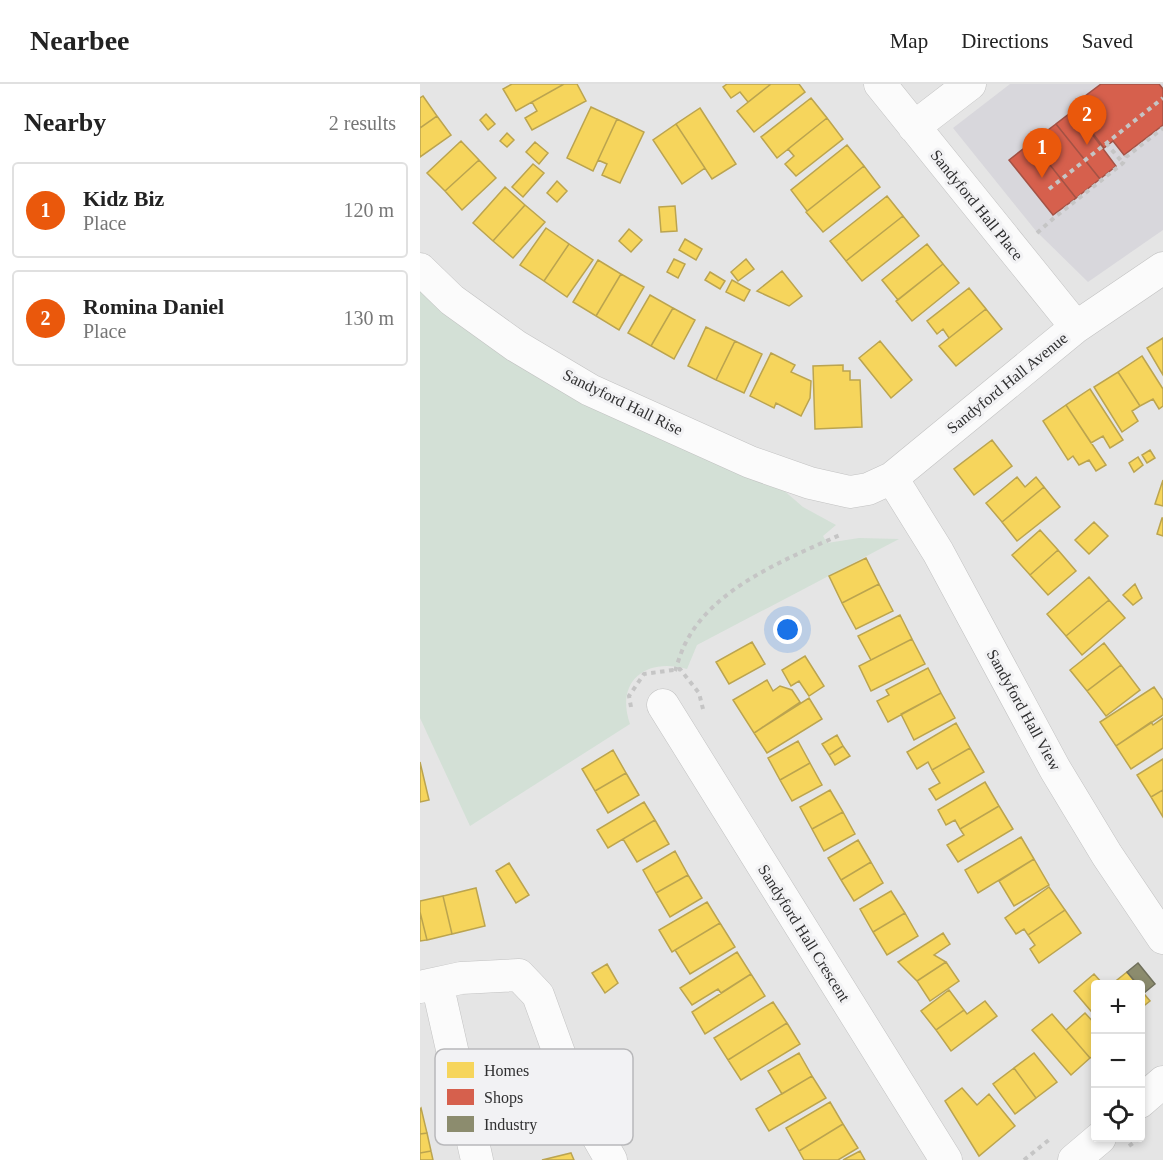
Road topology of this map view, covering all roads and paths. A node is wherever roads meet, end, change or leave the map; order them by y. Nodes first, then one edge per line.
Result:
1 (880, 84) edge
2 (970, 84) edge
3 (1163, 98) edge
4 (914, 127) junction
5 (1163, 128) edge
6 (1106, 143) junction
7 (1123, 163) junction
8 (1049, 189) dead end
9 (1030, 239) dead end
10 (1163, 268) edge
11 (420, 270) edge
12 (1076, 327) junction
13 (892, 478) junction
14 (849, 492) joint
15 (842, 534) dead end
16 (663, 705) joint
17 (1163, 938) edge
18 (429, 985) edge
19 (447, 1049) edge
20 (558, 1049) edge
21 (1163, 1082) edge
22 (1145, 1098) edge
23 (1094, 1142) edge
24 (473, 1145) edge
25 (602, 1145) edge
26 (477, 1160) edge
27 (611, 1160) edge
28 (946, 1160) edge
29 (1074, 1160) edge

1 - 4 street, Sandyford Hall Place
2 - 4 street
3 - 6 path
4 - 12 street, Sandyford Hall Place
5 - 7 path
6 - 7 path
6 - 8 path
7 - 9 path
10 - 12 street, Sandyford Hall Avenue
11 - 14 street, Sandyford Hall Rise
12 - 13 street, Sandyford Hall Avenue
13 - 14 street, Sandyford Hall Avenue
13 - 17 street, Sandyford Hall View
15 - 16 path
16 - 28 street, Sandyford Hall Crescent
18 - 19 street
18 - 20 street
21 - 22 street
23 - 29 street
24 - 26 street
25 - 27 street

